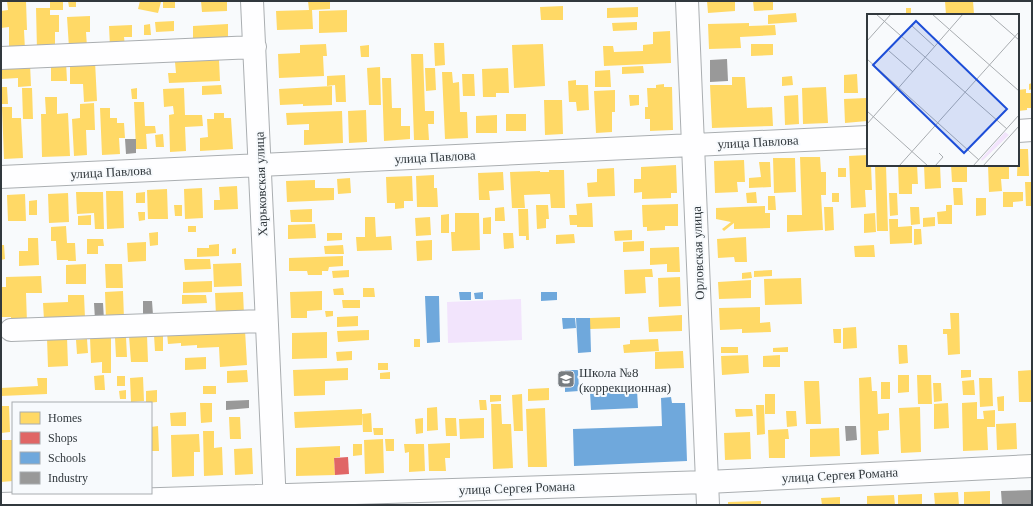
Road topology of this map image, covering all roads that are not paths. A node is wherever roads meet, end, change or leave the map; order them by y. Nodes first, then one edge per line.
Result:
1 (252, 1) edge
2 (687, 1) edge
3 (255, 47) junction
4 (1, 58) edge
5 (1032, 130) edge
6 (1019, 131) edge
7 (867, 137) edge
8 (693, 145) junction
9 (261, 165) junction
10 (1, 177) edge
11 (266, 321) junction
12 (11, 330) dead end
13 (1032, 466) edge
14 (707, 482) junction
15 (275, 501) edge
16 (1, 504) edge
17 (708, 505) edge

1 - 3 street, Харьковская улица
2 - 8 street, Орловская улица
3 - 4 street
3 - 9 street, Харьковская улица
5 - 6 street
7 - 8 street, улица Павлова
8 - 9 street, улица Павлова
8 - 14 street, Орловская улица
9 - 10 street, улица Павлова
9 - 11 street, Харьковская улица
11 - 12 street
11 - 15 street, Харьковская улица
13 - 14 street, улица Сергея Романа
14 - 15 street, улица Сергея Романа
14 - 17 street, Орловская улица
15 - 16 street, улица Сергея Романа

